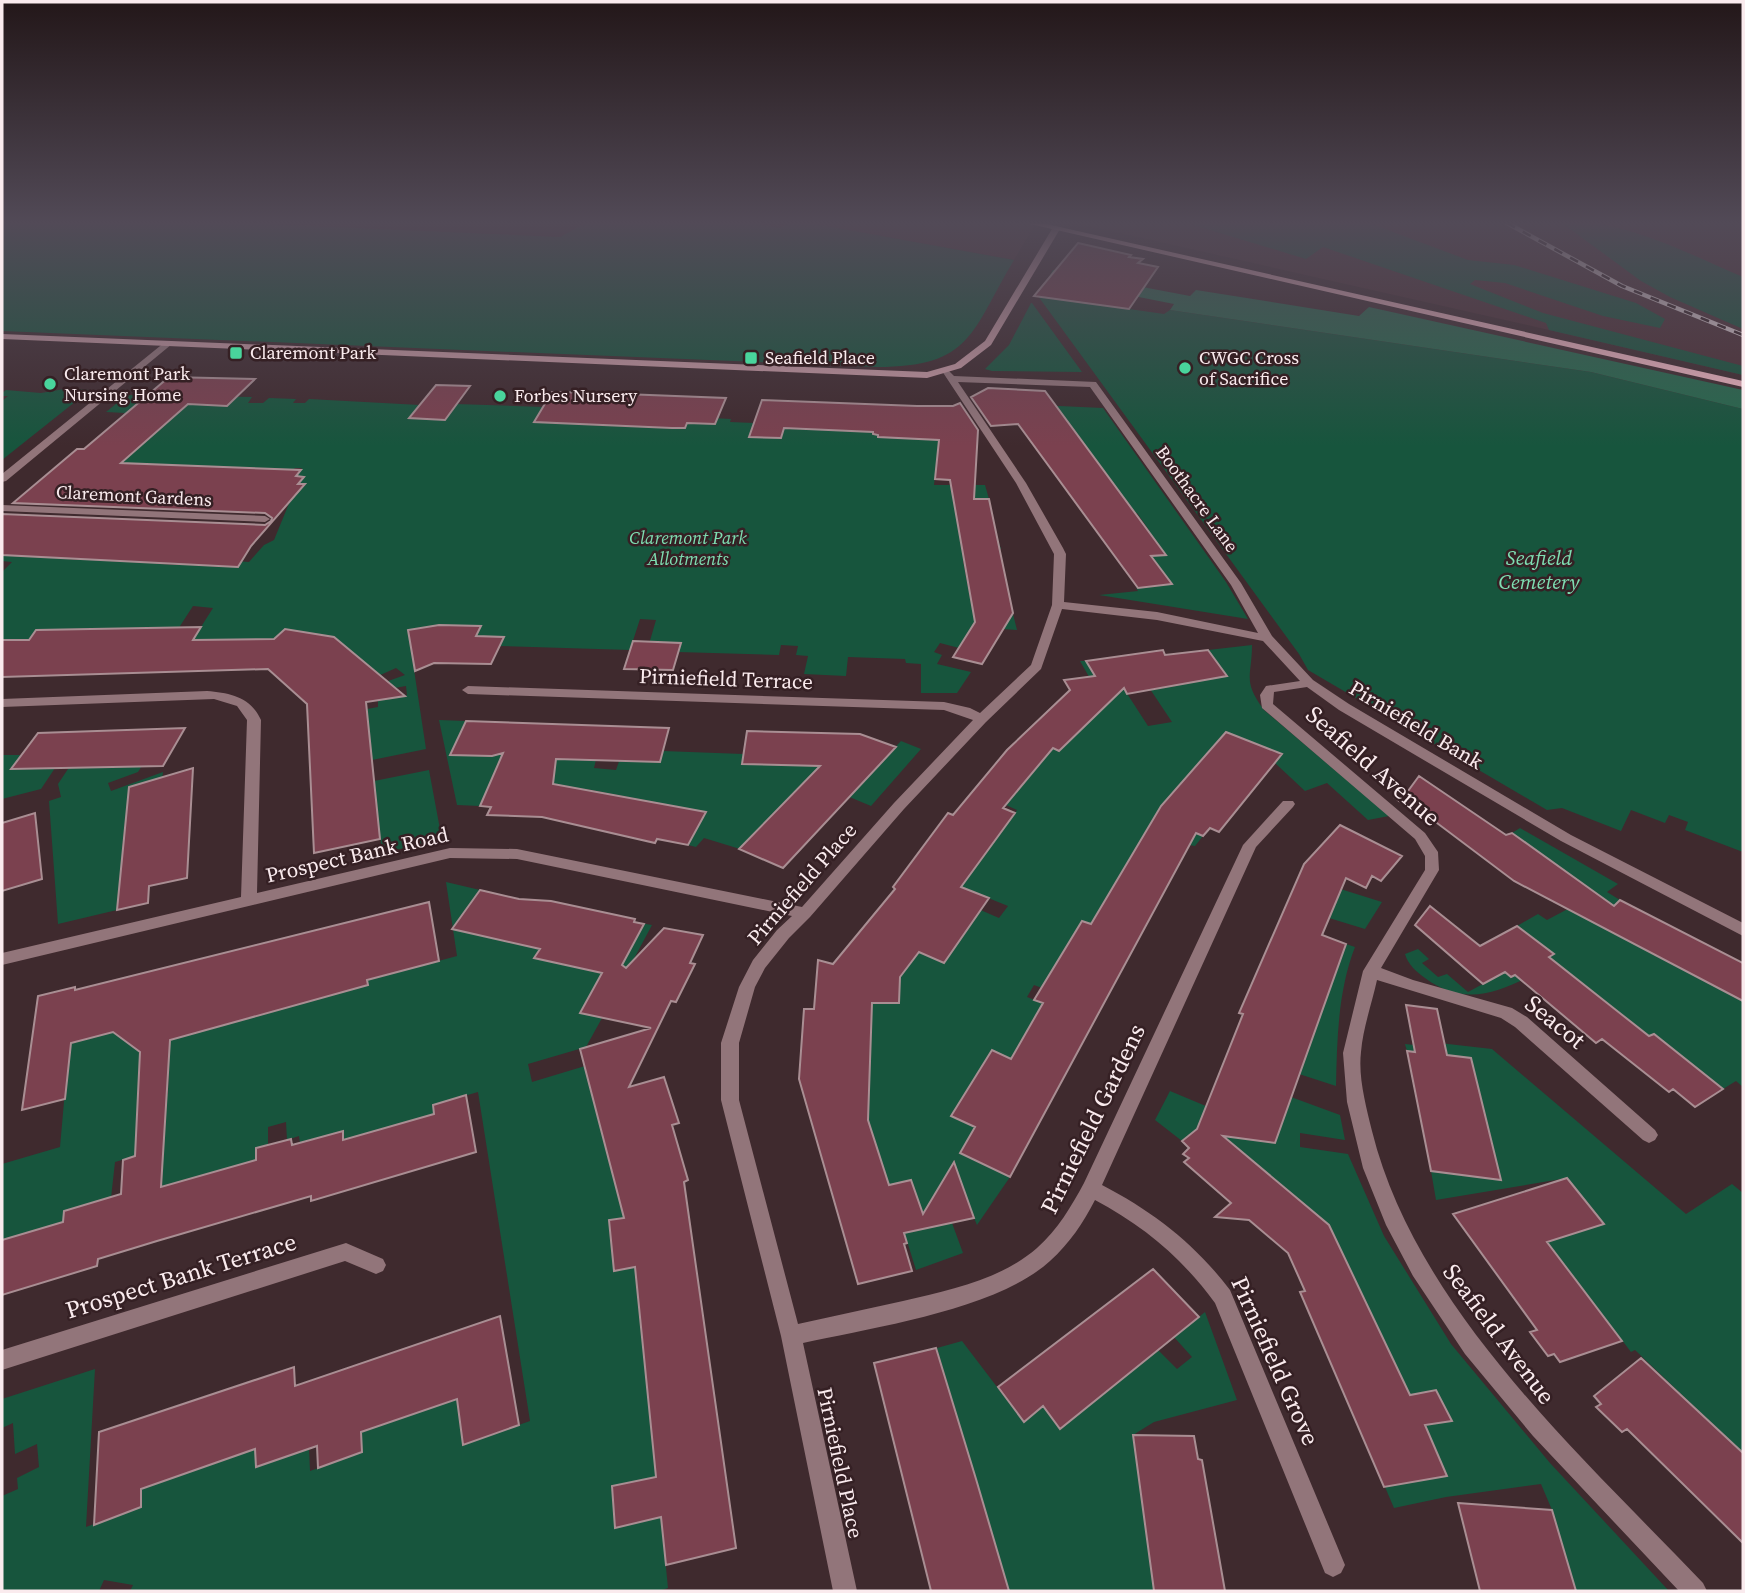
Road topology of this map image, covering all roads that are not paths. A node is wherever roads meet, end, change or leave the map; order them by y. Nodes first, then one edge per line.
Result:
1 (1015, 297) edge
2 (1359, 297) edge
3 (2, 337) edge
4 (168, 344) junction
5 (948, 375) junction
6 (1743, 384) edge
7 (2, 479) edge
8 (2, 508) edge
9 (265, 519) dead end
10 (1058, 605) junction
11 (1267, 638) junction
12 (1309, 683) junction
13 (468, 690) dead end
14 (2, 703) edge
15 (981, 719) junction
16 (1288, 804) dead end
17 (249, 901) junction
18 (806, 913) junction
19 (1743, 929) edge
20 (2, 958) edge
21 (1371, 971) junction
22 (1649, 1135) dead end
23 (1090, 1189) junction
24 (376, 1265) dead end
25 (791, 1336) junction
26 (2, 1360) edge
27 (1333, 1565) dead end
28 (845, 1591) edge
29 (1695, 1591) edge

1 - 5 street
2 - 6 main road
3 - 4 street
4 - 5 street
4 - 7 street
5 - 10 street, Pirniefield Place
5 - 11 street, Boothacre Lane
8 - 9 street, Claremont Gardens
10 - 11 street
10 - 15 street, Pirniefield Place
11 - 12 street, Pirniefield Bank
12 - 19 street, Pirniefield Bank
12 - 21 street, Seafield Avenue
13 - 15 street, Pirniefield Terrace
14 - 17 street
15 - 18 street, Pirniefield Place
16 - 23 street, Pirniefield Gardens
17 - 18 street, Prospect Bank Road
17 - 20 street, Prospect Bank Road
18 - 25 street, Pirniefield Place
21 - 22 street, Seacot
21 - 29 street, Seafield Avenue
23 - 25 street, Pirniefield Gardens
23 - 27 street, Pirniefield Grove
24 - 26 street, Prospect Bank Terrace
25 - 28 street, Pirniefield Place

